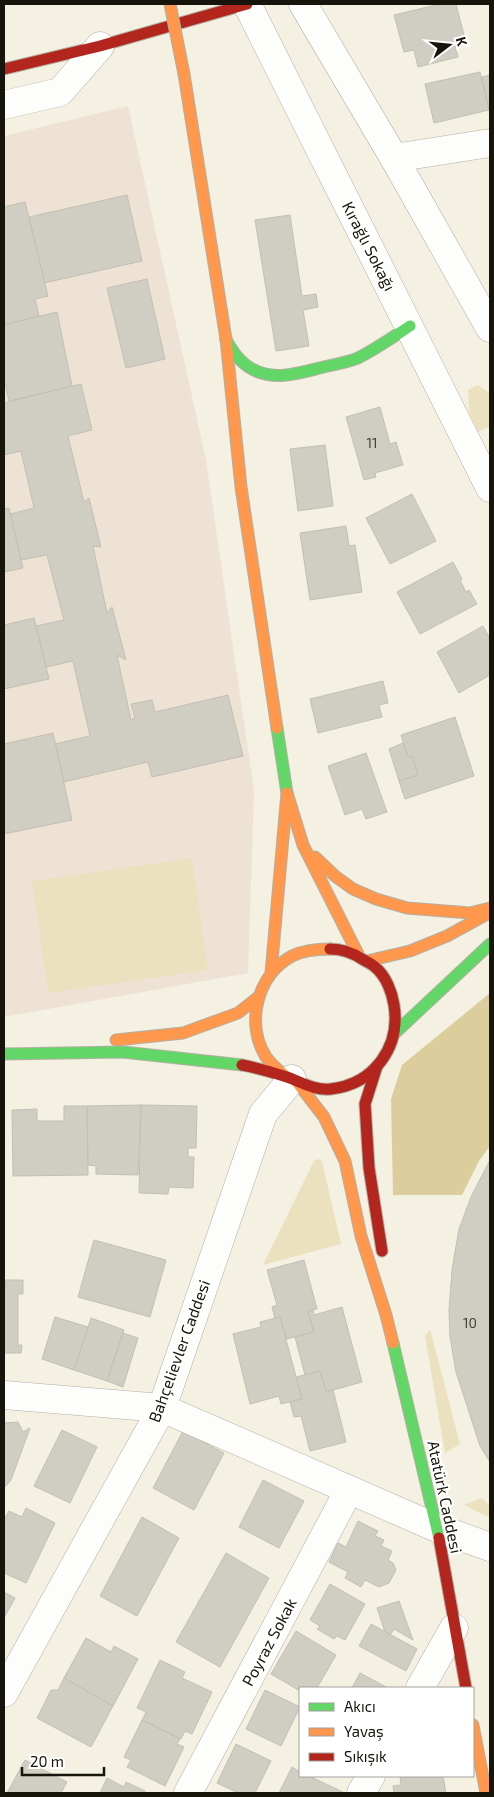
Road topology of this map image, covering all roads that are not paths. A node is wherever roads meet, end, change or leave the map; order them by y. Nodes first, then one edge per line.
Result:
1 (170, 4) edge
2 (248, 4) edge
3 (303, 4) edge
4 (100, 46) junction
5 (4, 69) edge
6 (4, 105) edge
7 (490, 143) edge
8 (394, 158) junction
9 (410, 326) junction
10 (490, 328) edge
11 (226, 339) junction
12 (490, 488) edge
13 (287, 793) junction
14 (303, 845) junction
15 (490, 908) edge
16 (490, 912) edge
17 (490, 944) edge
18 (363, 958) junction
19 (271, 973) junction
20 (258, 998) junction
21 (395, 1033) junction
22 (4, 1052) edge
23 (377, 1066) junction
24 (291, 1079) junction
25 (386, 1315) junction
26 (4, 1395) edge
27 (162, 1408) junction
28 (349, 1490) junction
29 (437, 1528) junction
30 (490, 1547) edge
31 (454, 1628) junction
32 (421, 1687) edge
33 (466, 1687) edge
34 (4, 1694) edge
35 (474, 1730) edge
36 (370, 1777) edge
37 (188, 1793) edge
38 (361, 1793) edge
39 (486, 1793) edge

1 - 11 main road, bridge
2 - 4 main road
2 - 9 street, Kırağlı Sokağı
3 - 8 street
4 - 5 main road
4 - 6 street
7 - 8 street
8 - 10 street
9 - 11 main road
9 - 12 street, Kırağlı Sokağı
11 - 13 main road
13 - 14 main road
13 - 19 main road
14 - 15 main road
14 - 18 main road
16 - 18 main road
17 - 21 main road
18 - 19 main road
18 - 21 main road
19 - 20 main road
20 - 22 main road
20 - 24 main road
21 - 23 main road
22 - 24 main road
23 - 24 main road
23 - 25 main road
24 - 25 main road
24 - 27 street, Bahçelievler Caddesi
25 - 29 main road, Atatürk Caddesi
26 - 27 street
27 - 28 street
27 - 34 street, Bahçelievler Caddesi
28 - 29 street
28 - 37 street, Poyraz Sokak
29 - 30 street
29 - 31 main road, Atatürk Caddesi
31 - 32 street
31 - 33 main road, Atatürk Caddesi
35 - 39 main road
36 - 38 street

